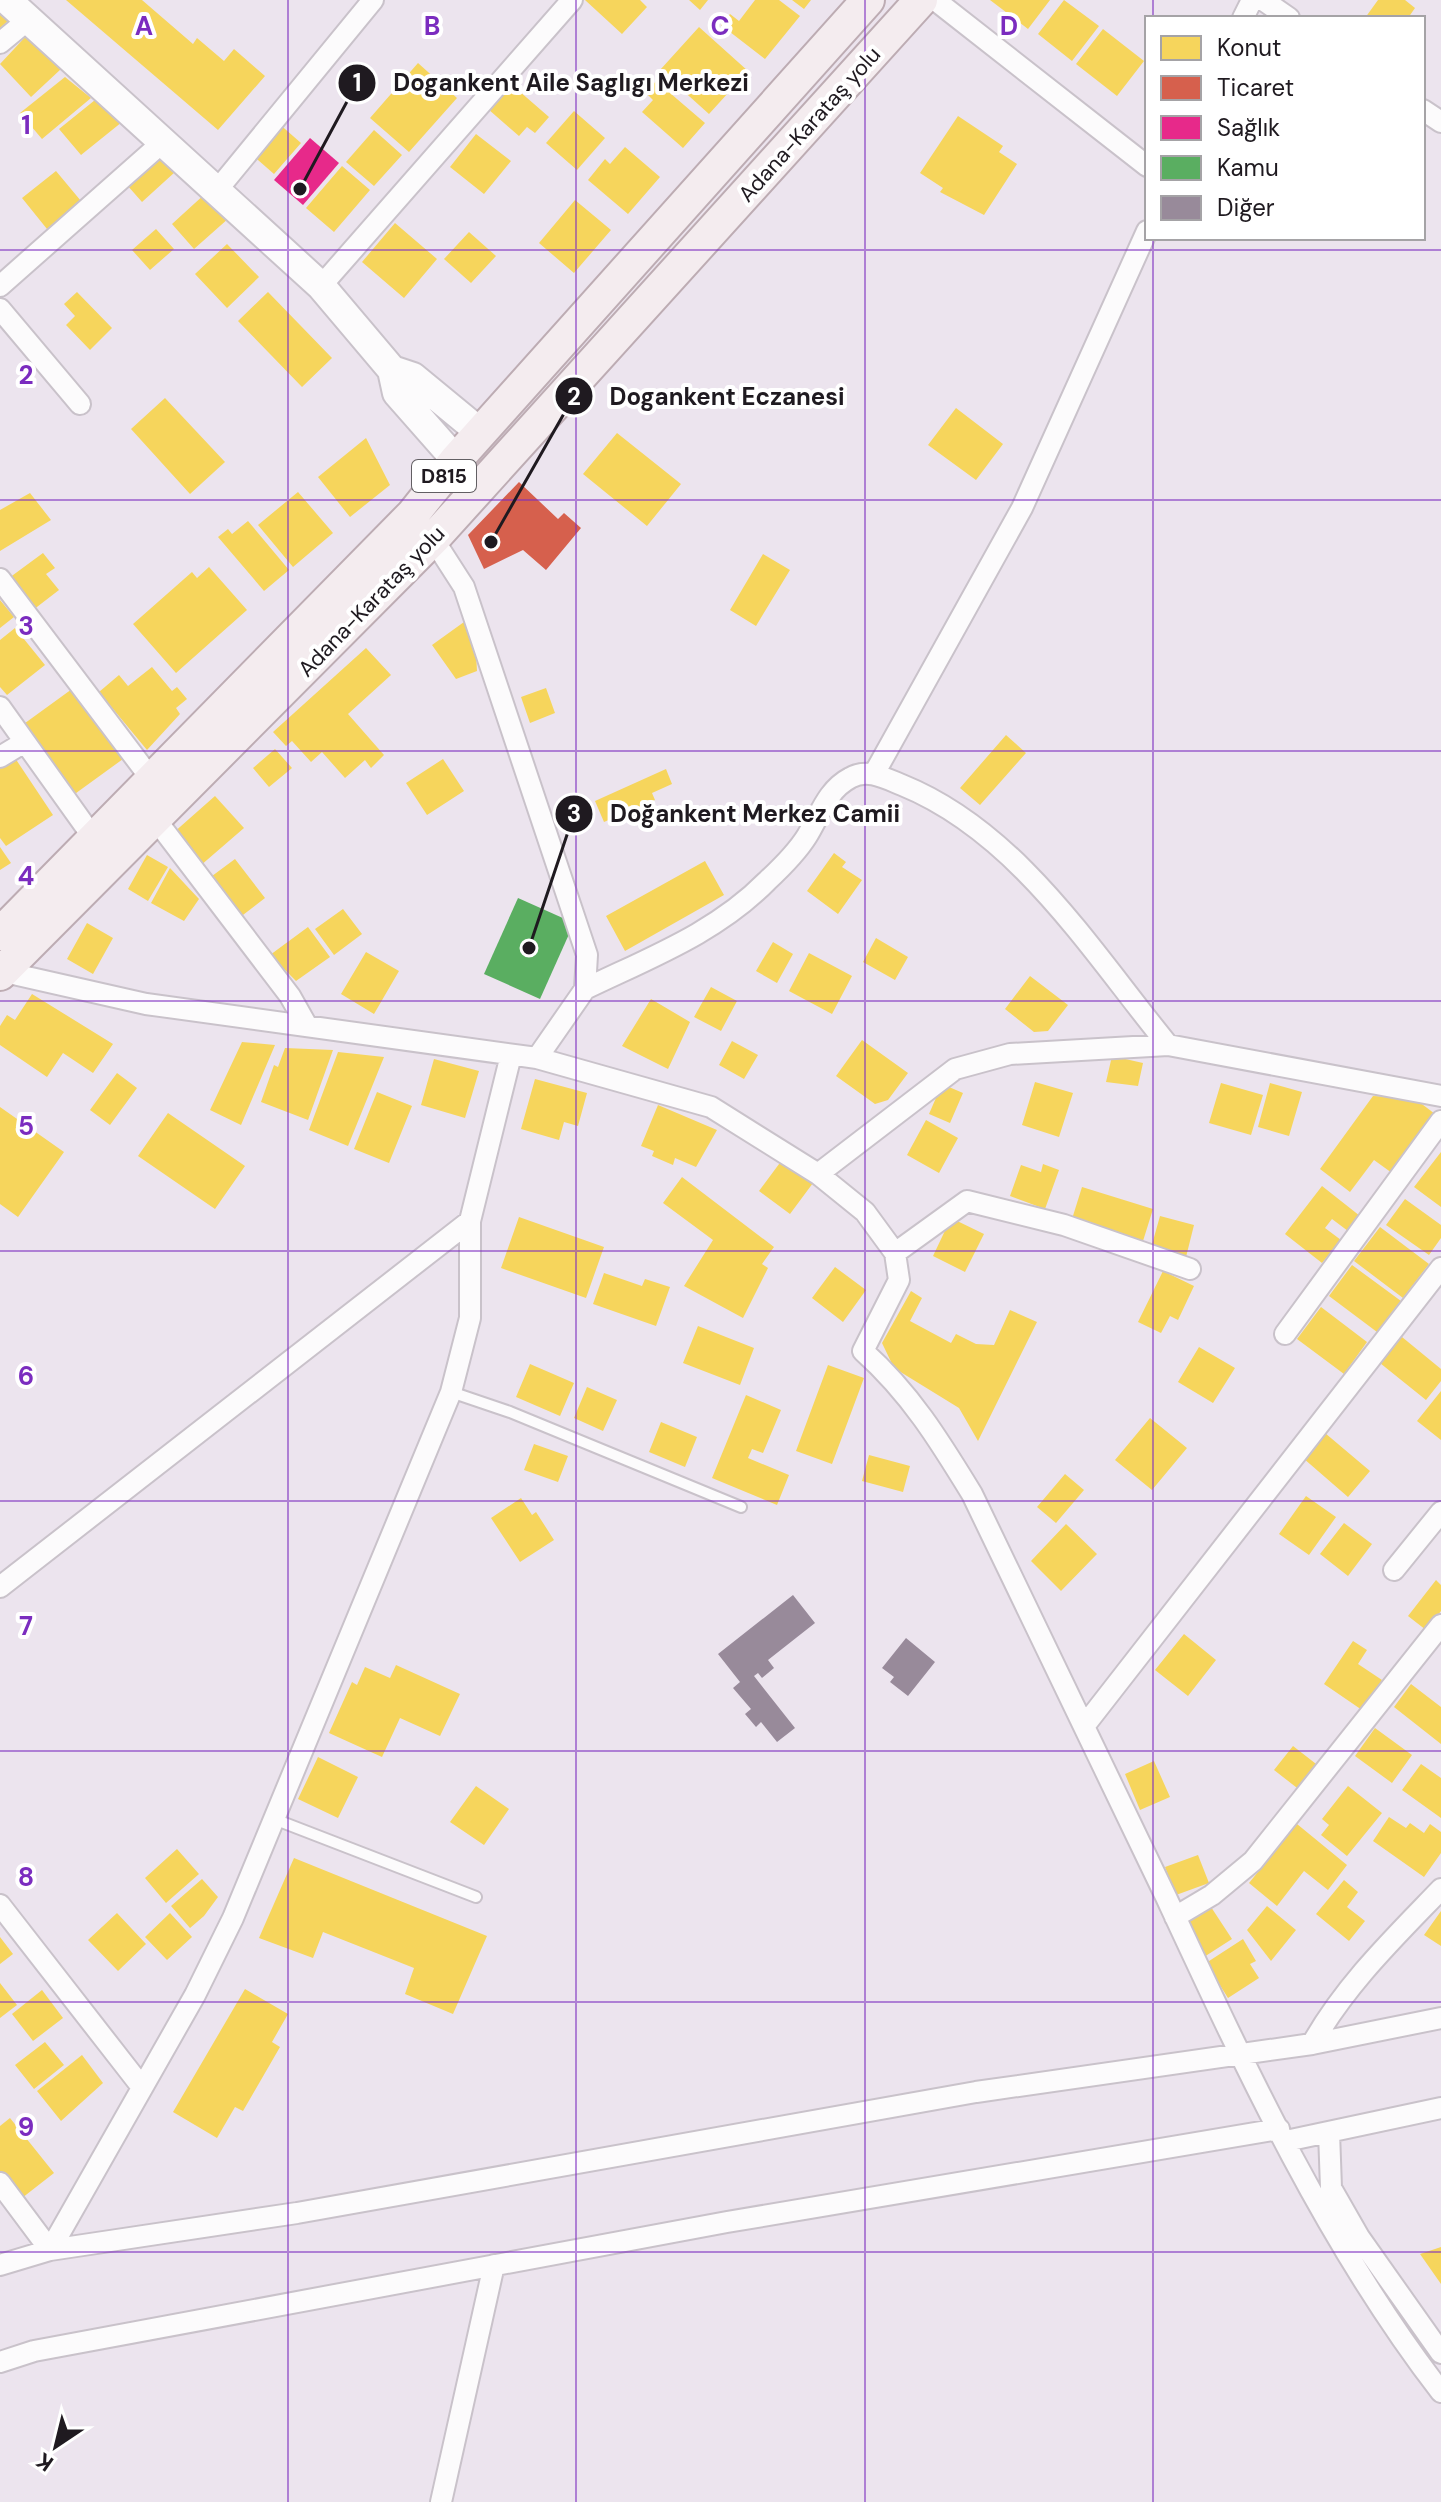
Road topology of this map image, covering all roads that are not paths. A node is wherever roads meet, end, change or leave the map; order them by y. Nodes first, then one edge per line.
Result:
1 (7, 0) edge
2 (373, 0) edge
3 (572, 0) edge
4 (868, 0) edge
5 (921, 0) edge
6 (935, 0) edge
7 (1263, 0) edge
8 (1286, 16) edge
9 (29, 19) junction
10 (0, 43) edge
11 (164, 141) junction
12 (1145, 164) edge
13 (218, 189) junction
14 (1145, 235) edge
15 (0, 286) edge
16 (321, 286) junction
17 (0, 309) edge
18 (392, 370) junction
19 (80, 404) dead end
20 (481, 433) junction
21 (456, 460) junction
22 (424, 526) junction
23 (0, 579) edge
24 (0, 707) edge
25 (23, 743) junction
26 (0, 757) edge
27 (874, 774) junction
28 (152, 780) junction
29 (156, 820) junction
30 (95, 840) junction
31 (0, 934) edge
32 (1, 973) edge
33 (585, 989) junction
34 (307, 1026) junction
35 (1168, 1045) junction
36 (511, 1055) junction
37 (537, 1058) junction
38 (1441, 1096) edge
39 (1441, 1121) edge
40 (818, 1174) junction
41 (470, 1221) junction
42 (895, 1253) junction
43 (1441, 1268) edge
44 (1190, 1269) dead end
45 (1285, 1334) dead end
46 (451, 1392) junction
47 (741, 1507) dead end
48 (1441, 1512) edge
49 (1394, 1570) dead end
50 (0, 1587) edge
51 (1441, 1625) edge
52 (1085, 1725) junction
53 (274, 1819) junction
54 (1441, 1889) edge
55 (476, 1897) dead end
56 (0, 1905) edge
57 (1175, 1917) junction
58 (1441, 2018) edge
59 (1312, 2044) junction
60 (1240, 2052) junction
61 (141, 2086) junction
62 (1441, 2108) edge
63 (1329, 2132) junction
64 (1283, 2135) junction
65 (0, 2183) edge
66 (50, 2250) junction
67 (0, 2265) edge
68 (494, 2265) junction
69 (1441, 2353) edge
70 (0, 2362) edge
71 (1441, 2392) edge
72 (441, 2502) edge

1 - 9 street
2 - 13 street
3 - 16 street
4 - 20 main road, Adana-Karataş yolu / D815
5 - 22 main road, Adana-Karataş yolu / D815
6 - 12 street
7 - 8 street
9 - 10 street
9 - 11 street
11 - 13 street
11 - 15 street
13 - 16 street
14 - 27 street
16 - 18 street
17 - 19 street
18 - 20 street
18 - 21 street
20 - 21 main road, Adana-Karataş yolu / D815
21 - 22 main road, Adana-Karataş yolu / D815
22 - 28 main road, Adana-Karataş yolu / D815
22 - 29 main road, Adana-Karataş yolu / D815
22 - 33 street
23 - 28 street
24 - 25 street
25 - 26 street
25 - 30 street
27 - 33 street
27 - 35 street
28 - 30 main road, Adana-Karataş yolu / D815
29 - 32 main road, Adana-Karataş yolu / D815
29 - 34 street
30 - 31 main road, Adana-Karataş yolu / D815
32 - 34 street
33 - 37 street
34 - 36 street
35 - 38 street
35 - 40 street
36 - 37 street
36 - 41 street
37 - 40 street
39 - 45 street
40 - 42 street
41 - 46 street
41 - 50 street
42 - 44 street
42 - 52 street
43 - 52 street
46 - 47 lane
46 - 53 street
48 - 49 street
51 - 57 street
52 - 57 street
53 - 55 lane
53 - 61 street
54 - 59 street
56 - 61 street
57 - 60 street
58 - 59 street
59 - 60 street
60 - 64 street
60 - 66 street
61 - 66 street
62 - 63 street
63 - 64 street
63 - 69 street
64 - 68 street
64 - 71 street
65 - 66 street
66 - 67 street
68 - 70 street
68 - 72 street

